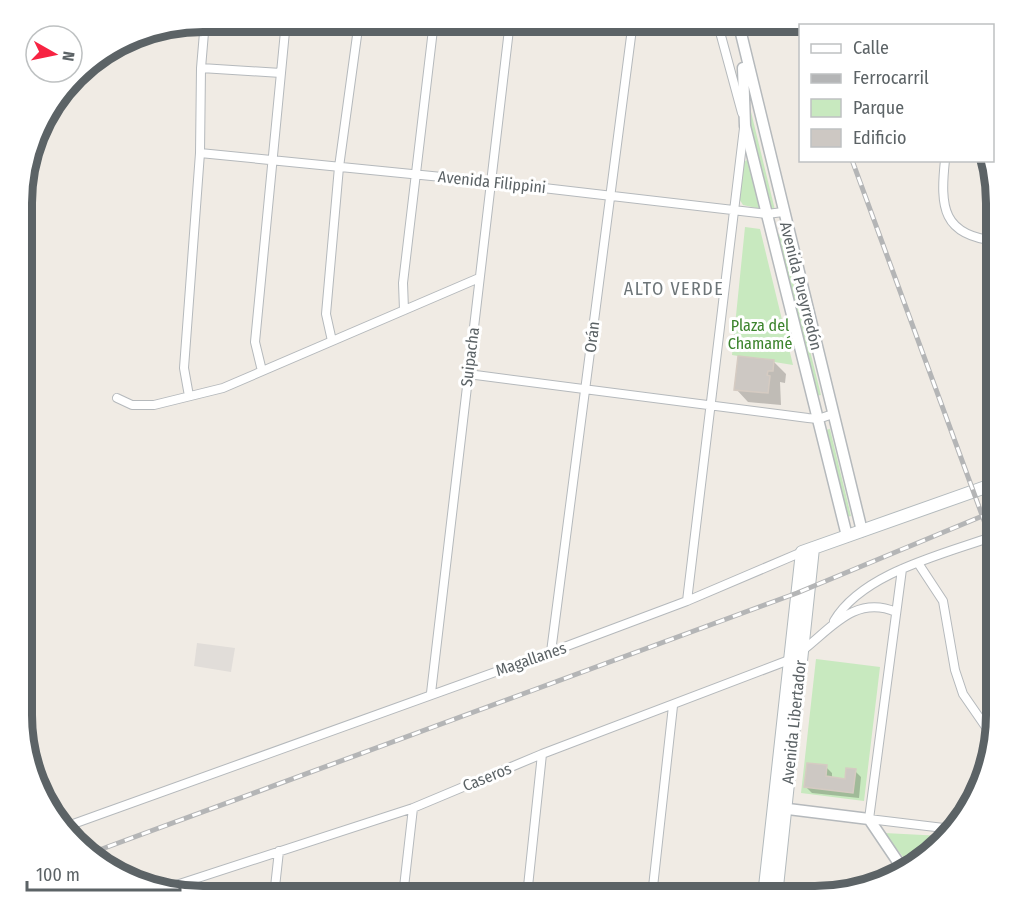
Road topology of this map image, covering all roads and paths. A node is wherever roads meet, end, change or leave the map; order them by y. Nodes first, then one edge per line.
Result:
1 (205, 32) edge
2 (285, 32) edge
3 (357, 32) edge
4 (433, 32) edge
5 (509, 32) edge
6 (632, 32) edge
7 (720, 32) edge
8 (740, 32) edge
9 (741, 40) junction
10 (201, 68) junction
11 (281, 73) junction
12 (745, 126) junction
13 (200, 153) junction
14 (272, 160) junction
15 (945, 162) edge
16 (339, 167) junction
17 (416, 174) junction
18 (492, 182) junction
19 (610, 195) junction
20 (734, 210) junction
21 (783, 212) junction
22 (767, 214) junction
23 (986, 240) edge
24 (479, 278) junction
25 (404, 310) junction
26 (332, 341) junction
27 (261, 371) junction
28 (468, 374) junction
29 (585, 389) junction
30 (189, 396) junction
31 (117, 398) dead end
32 (712, 405) junction
33 (833, 414) junction
34 (818, 419) junction
35 (986, 487) edge
36 (862, 531) junction
37 (847, 536) junction
38 (986, 539) edge
39 (807, 550) junction
40 (918, 563) junction
41 (902, 569) junction
42 (687, 601) junction
43 (897, 612) junction
44 (834, 622) junction
45 (551, 652) junction
46 (802, 652) junction
47 (789, 660) junction
48 (431, 693) junction
49 (673, 706) junction
50 (985, 727) edge
51 (542, 754) junction
52 (413, 808) junction
53 (779, 808) junction
54 (869, 819) junction
55 (72, 824) edge
56 (943, 828) edge
57 (279, 851) junction
58 (897, 864) edge
59 (179, 884) edge
60 (529, 885) edge
61 (653, 885) edge
62 (766, 885) edge
63 (776, 885) edge
64 (275, 886) edge
65 (404, 886) edge

1 - 10 street
2 - 11 street
3 - 16 street
4 - 17 street
5 - 18 street, Suipacha
6 - 19 street, Orán
7 - 12 street, Avenida Pueyrredón
8 - 9 street, Avenida Pueyrredón
9 - 12 street, Avenida Pueyrredón
9 - 21 street, Avenida Pueyrredón
10 - 11 street
10 - 13 street
11 - 14 street
12 - 20 street
12 - 22 street, Avenida Pueyrredón
13 - 14 street, Avenida Filippini
13 - 30 street
14 - 16 street, Avenida Filippini
14 - 27 street
15 - 23 street
16 - 17 street, Avenida Filippini
16 - 26 street
17 - 18 street, Avenida Filippini
17 - 25 street
18 - 19 street, Avenida Filippini
18 - 24 street, Suipacha
19 - 20 street, Avenida Filippini
19 - 29 street, Orán
20 - 22 street, Avenida Filippini
20 - 32 street
21 - 22 street, Avenida Filippini
21 - 33 street, Avenida Pueyrredón
22 - 34 street, Avenida Pueyrredón
24 - 25 street
24 - 28 street, Suipacha
25 - 26 street
26 - 27 street
27 - 30 street
28 - 29 street
28 - 48 street, Suipacha
29 - 32 street
29 - 45 street, Orán
30 - 31 street
32 - 34 street
32 - 42 street
33 - 34 street
33 - 36 street, Avenida Pueyrredón
34 - 37 street, Avenida Pueyrredón
35 - 36 main road, Magallanes
36 - 37 main road, Magallanes
37 - 39 main road, Magallanes
38 - 40 street
39 - 42 street, Magallanes
39 - 46 main road, Avenida Libertador
39 - 47 main road, Avenida Libertador
40 - 41 street
40 - 50 street
41 - 43 street
41 - 44 street
42 - 45 street, Magallanes
43 - 44 street
43 - 54 street
44 - 46 street, Caseros
45 - 48 street, Magallanes
46 - 47 street, Caseros
46 - 53 main road, Avenida Libertador
47 - 49 street, Caseros
47 - 53 main road, Avenida Libertador
48 - 55 street, Magallanes
49 - 51 street, Caseros
49 - 61 street
51 - 52 street, Caseros
51 - 60 street
52 - 57 street, Caseros
52 - 65 street
53 - 54 street
53 - 62 main road, Avenida Libertador
53 - 63 main road, Avenida Libertador
54 - 56 street
54 - 58 street
57 - 59 street, Caseros
57 - 64 street

